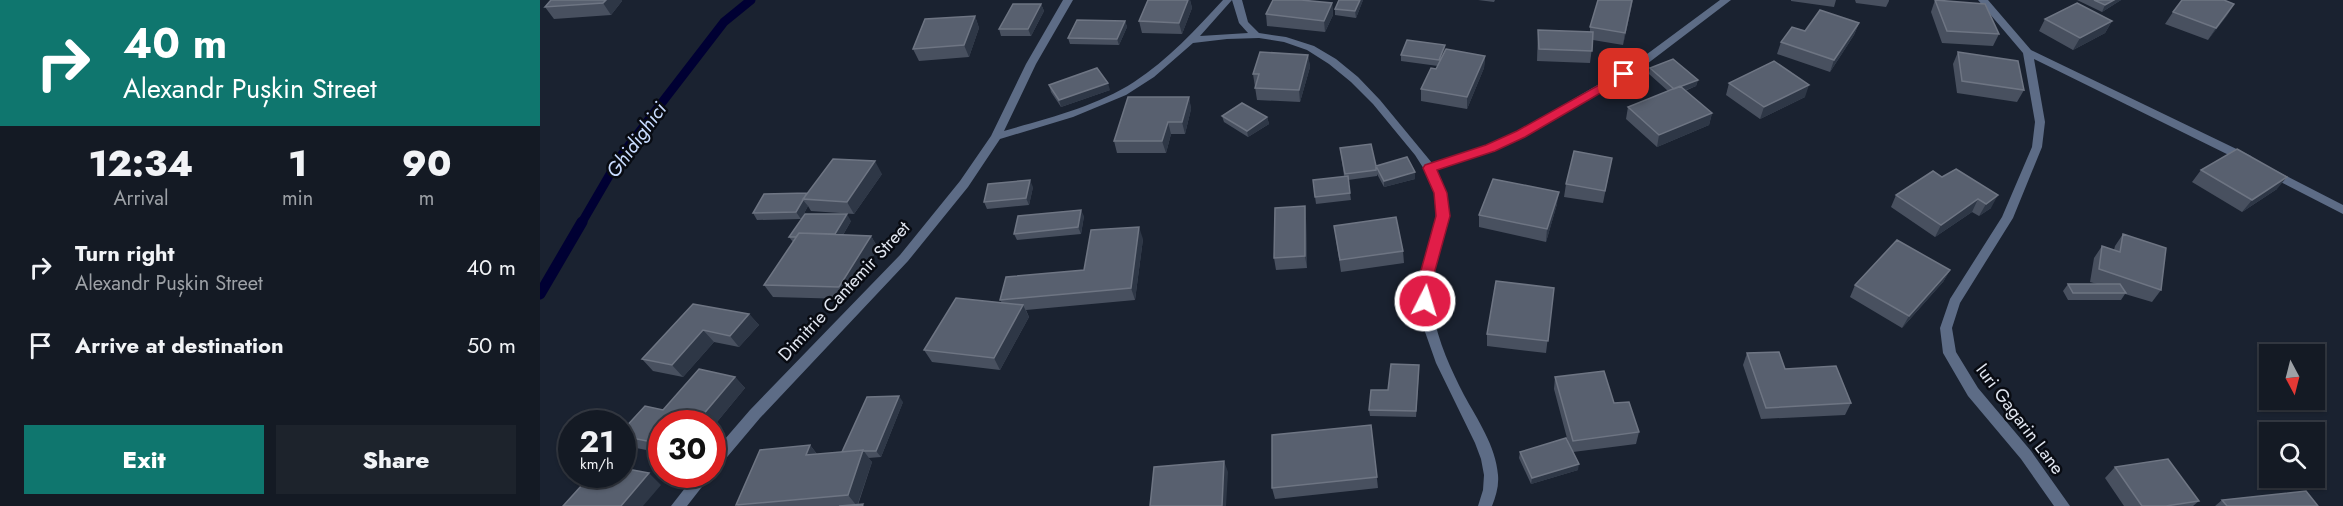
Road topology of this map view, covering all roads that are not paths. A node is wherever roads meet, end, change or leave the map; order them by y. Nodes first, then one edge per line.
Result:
1 (1068, 0) edge
2 (1228, 0) edge
3 (1237, 0) edge
4 (1726, 0) edge
5 (1983, 0) edge
6 (1255, 34) junction
7 (1190, 40) junction
8 (2028, 52) junction
9 (996, 137) junction
10 (1430, 168) junction
11 (2343, 210) edge
12 (726, 448) edge
13 (693, 488) edge
14 (678, 506) edge
15 (1485, 506) edge
16 (2063, 506) edge

1 - 9 street, Dimitrie Cantemir Street
2 - 7 street
3 - 6 street
4 - 10 street
5 - 8 street
6 - 7 street
6 - 10 street
7 - 9 street
8 - 11 street
8 - 16 street, Iuri Gagarin Lane
9 - 12 street, Dimitrie Cantemir Street
10 - 15 street
13 - 14 street

